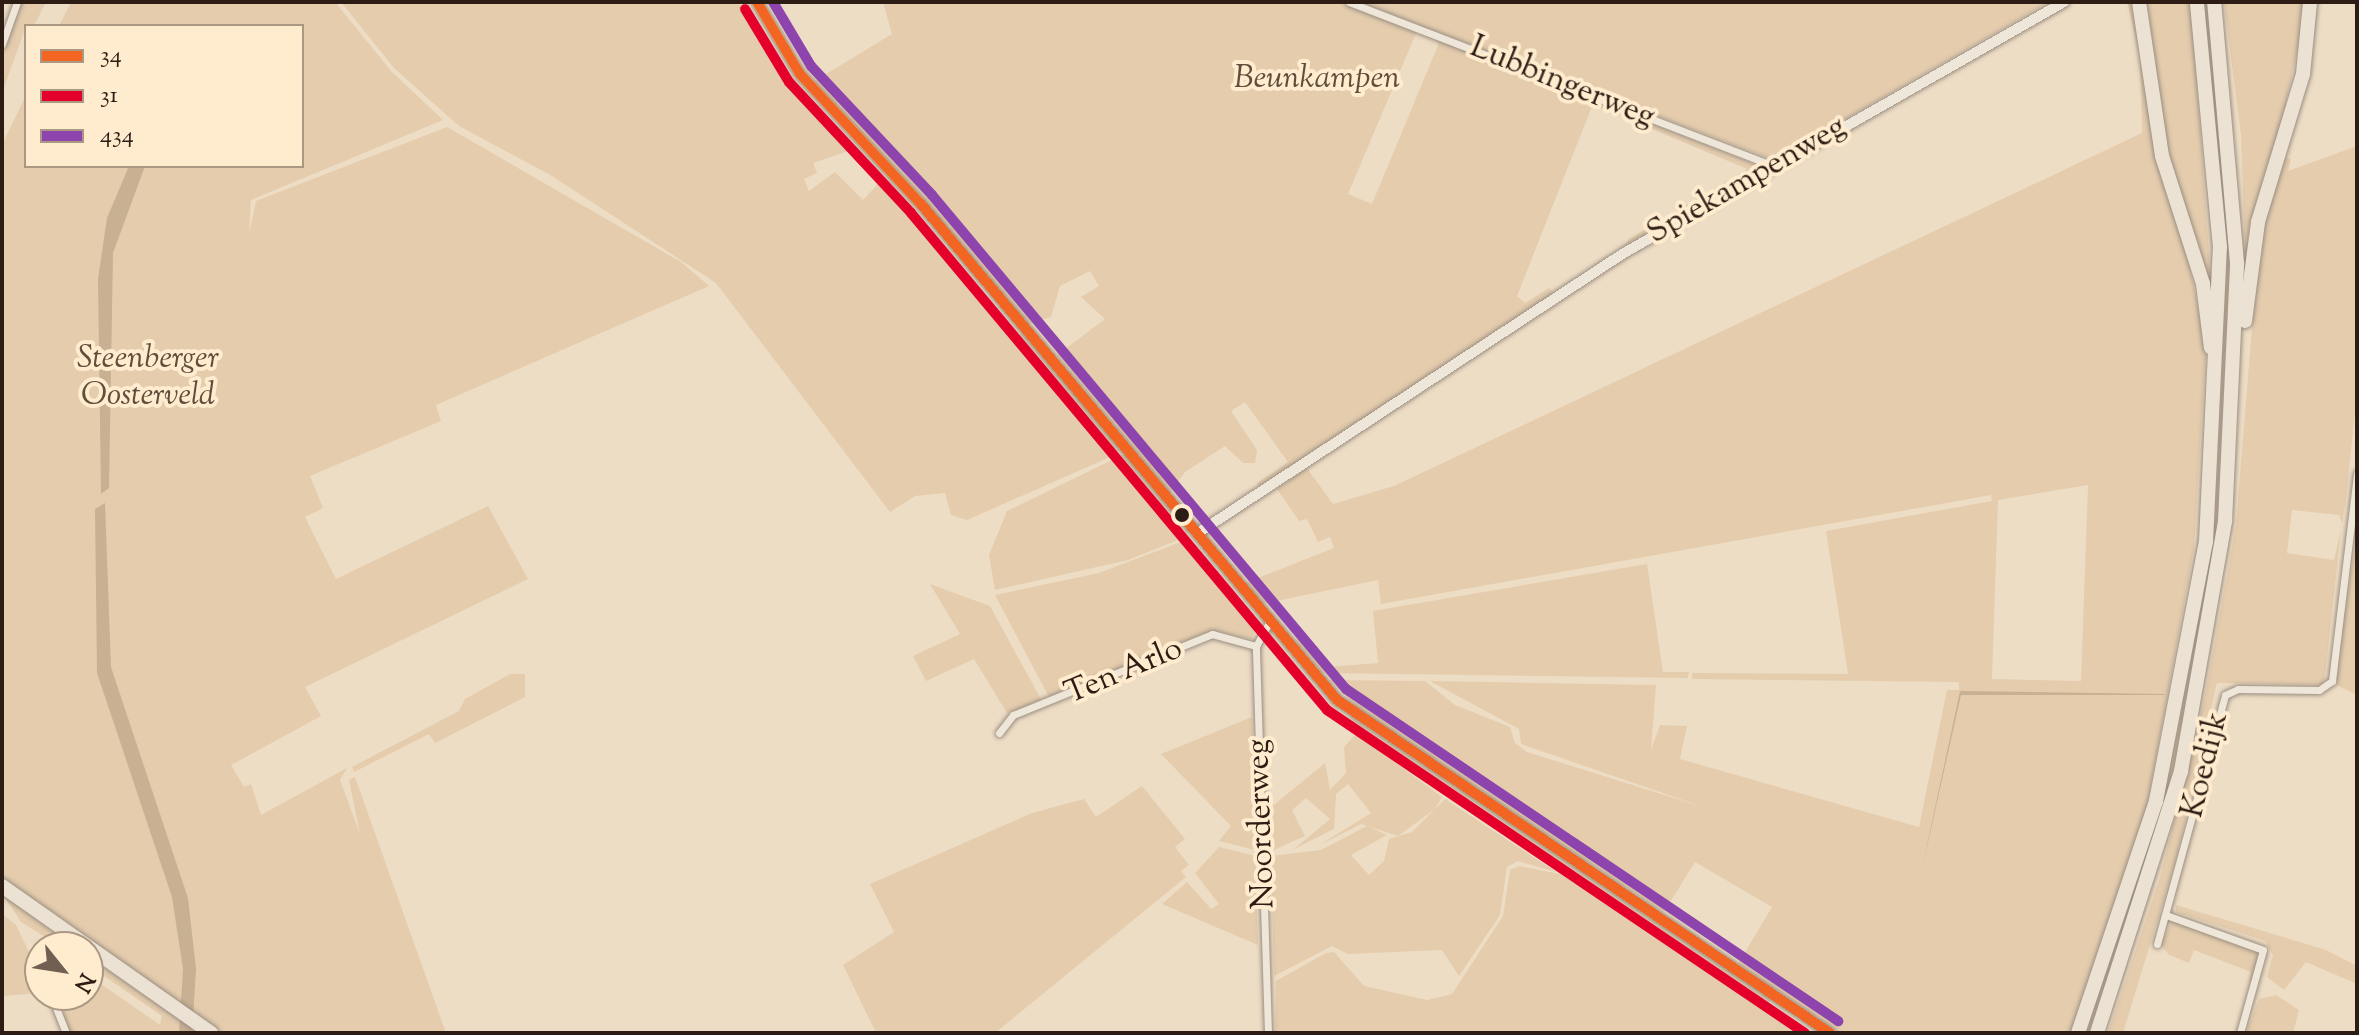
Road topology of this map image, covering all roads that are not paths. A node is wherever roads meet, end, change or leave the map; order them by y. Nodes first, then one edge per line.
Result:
1 (17, 2) edge
2 (757, 2) edge
3 (1349, 2) edge
4 (2064, 2) edge
5 (2139, 2) edge
6 (2197, 2) edge
7 (2214, 2) edge
8 (2310, 2) edge
9 (2, 44) edge
10 (1774, 166) junction
11 (2235, 388) junction
12 (2357, 474) edge
13 (2212, 484) junction
14 (1198, 533) junction
15 (1270, 621) junction
16 (1256, 646) junction
17 (999, 733) dead end
18 (2, 886) edge
19 (2166, 915) junction
20 (2157, 944) dead end
21 (57, 1011) edge
22 (206, 1030) edge
23 (66, 1033) edge
24 (1268, 1033) edge
25 (1830, 1033) edge
26 (2078, 1033) edge
27 (2097, 1033) edge
28 (2240, 1033) edge

1 - 9 street
2 - 14 main road
3 - 10 street, Lubbingerweg
4 - 10 main road, Spiekampenweg
5 - 13 highway
6 - 13 highway
7 - 11 highway
8 - 11 highway
10 - 14 main road, Spiekampenweg
11 - 27 highway
12 - 19 street, Koedijk
13 - 26 highway
14 - 15 main road
15 - 16 street
15 - 25 main road
16 - 17 street, Ten Arlo
16 - 24 street, Noorderweg
18 - 22 highway
19 - 20 street, Koedijk
19 - 28 street
21 - 23 street

